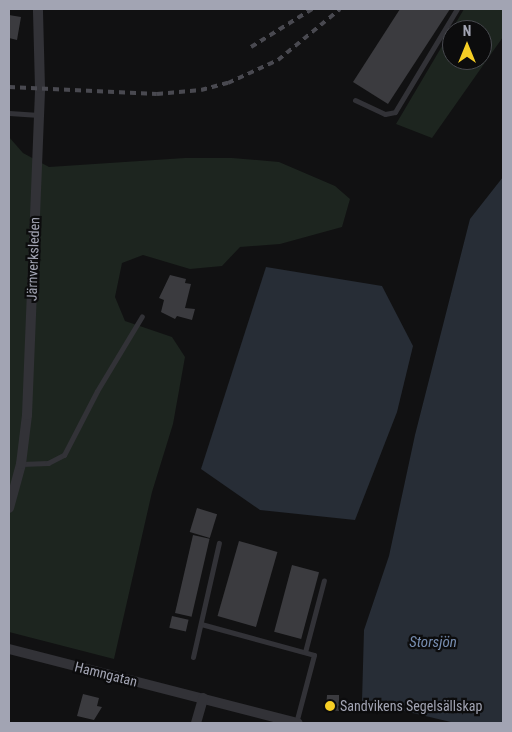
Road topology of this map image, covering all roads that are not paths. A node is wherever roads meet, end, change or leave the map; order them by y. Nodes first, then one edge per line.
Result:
1 (38, 9) edge
2 (457, 9) edge
3 (355, 100) dead end
4 (9, 113) edge
5 (39, 115) junction
6 (142, 316) dead end
7 (21, 464) junction
8 (9, 508) edge
9 (219, 543) dead end
10 (324, 580) dead end
11 (201, 624) junction
12 (9, 649) edge
13 (305, 652) junction
14 (193, 656) dead end
15 (203, 698) junction
16 (196, 723) edge
17 (297, 723) edge

1 - 5 street, Järnverksleden
2 - 3 lane
4 - 5 lane
5 - 7 street, Järnverksleden
6 - 7 lane
7 - 8 street, Järnverksleden
9 - 11 lane
10 - 13 lane
11 - 13 lane
11 - 14 lane
12 - 15 street, Hamngatan
13 - 17 lane
15 - 16 street
15 - 17 street, Hamngatan

